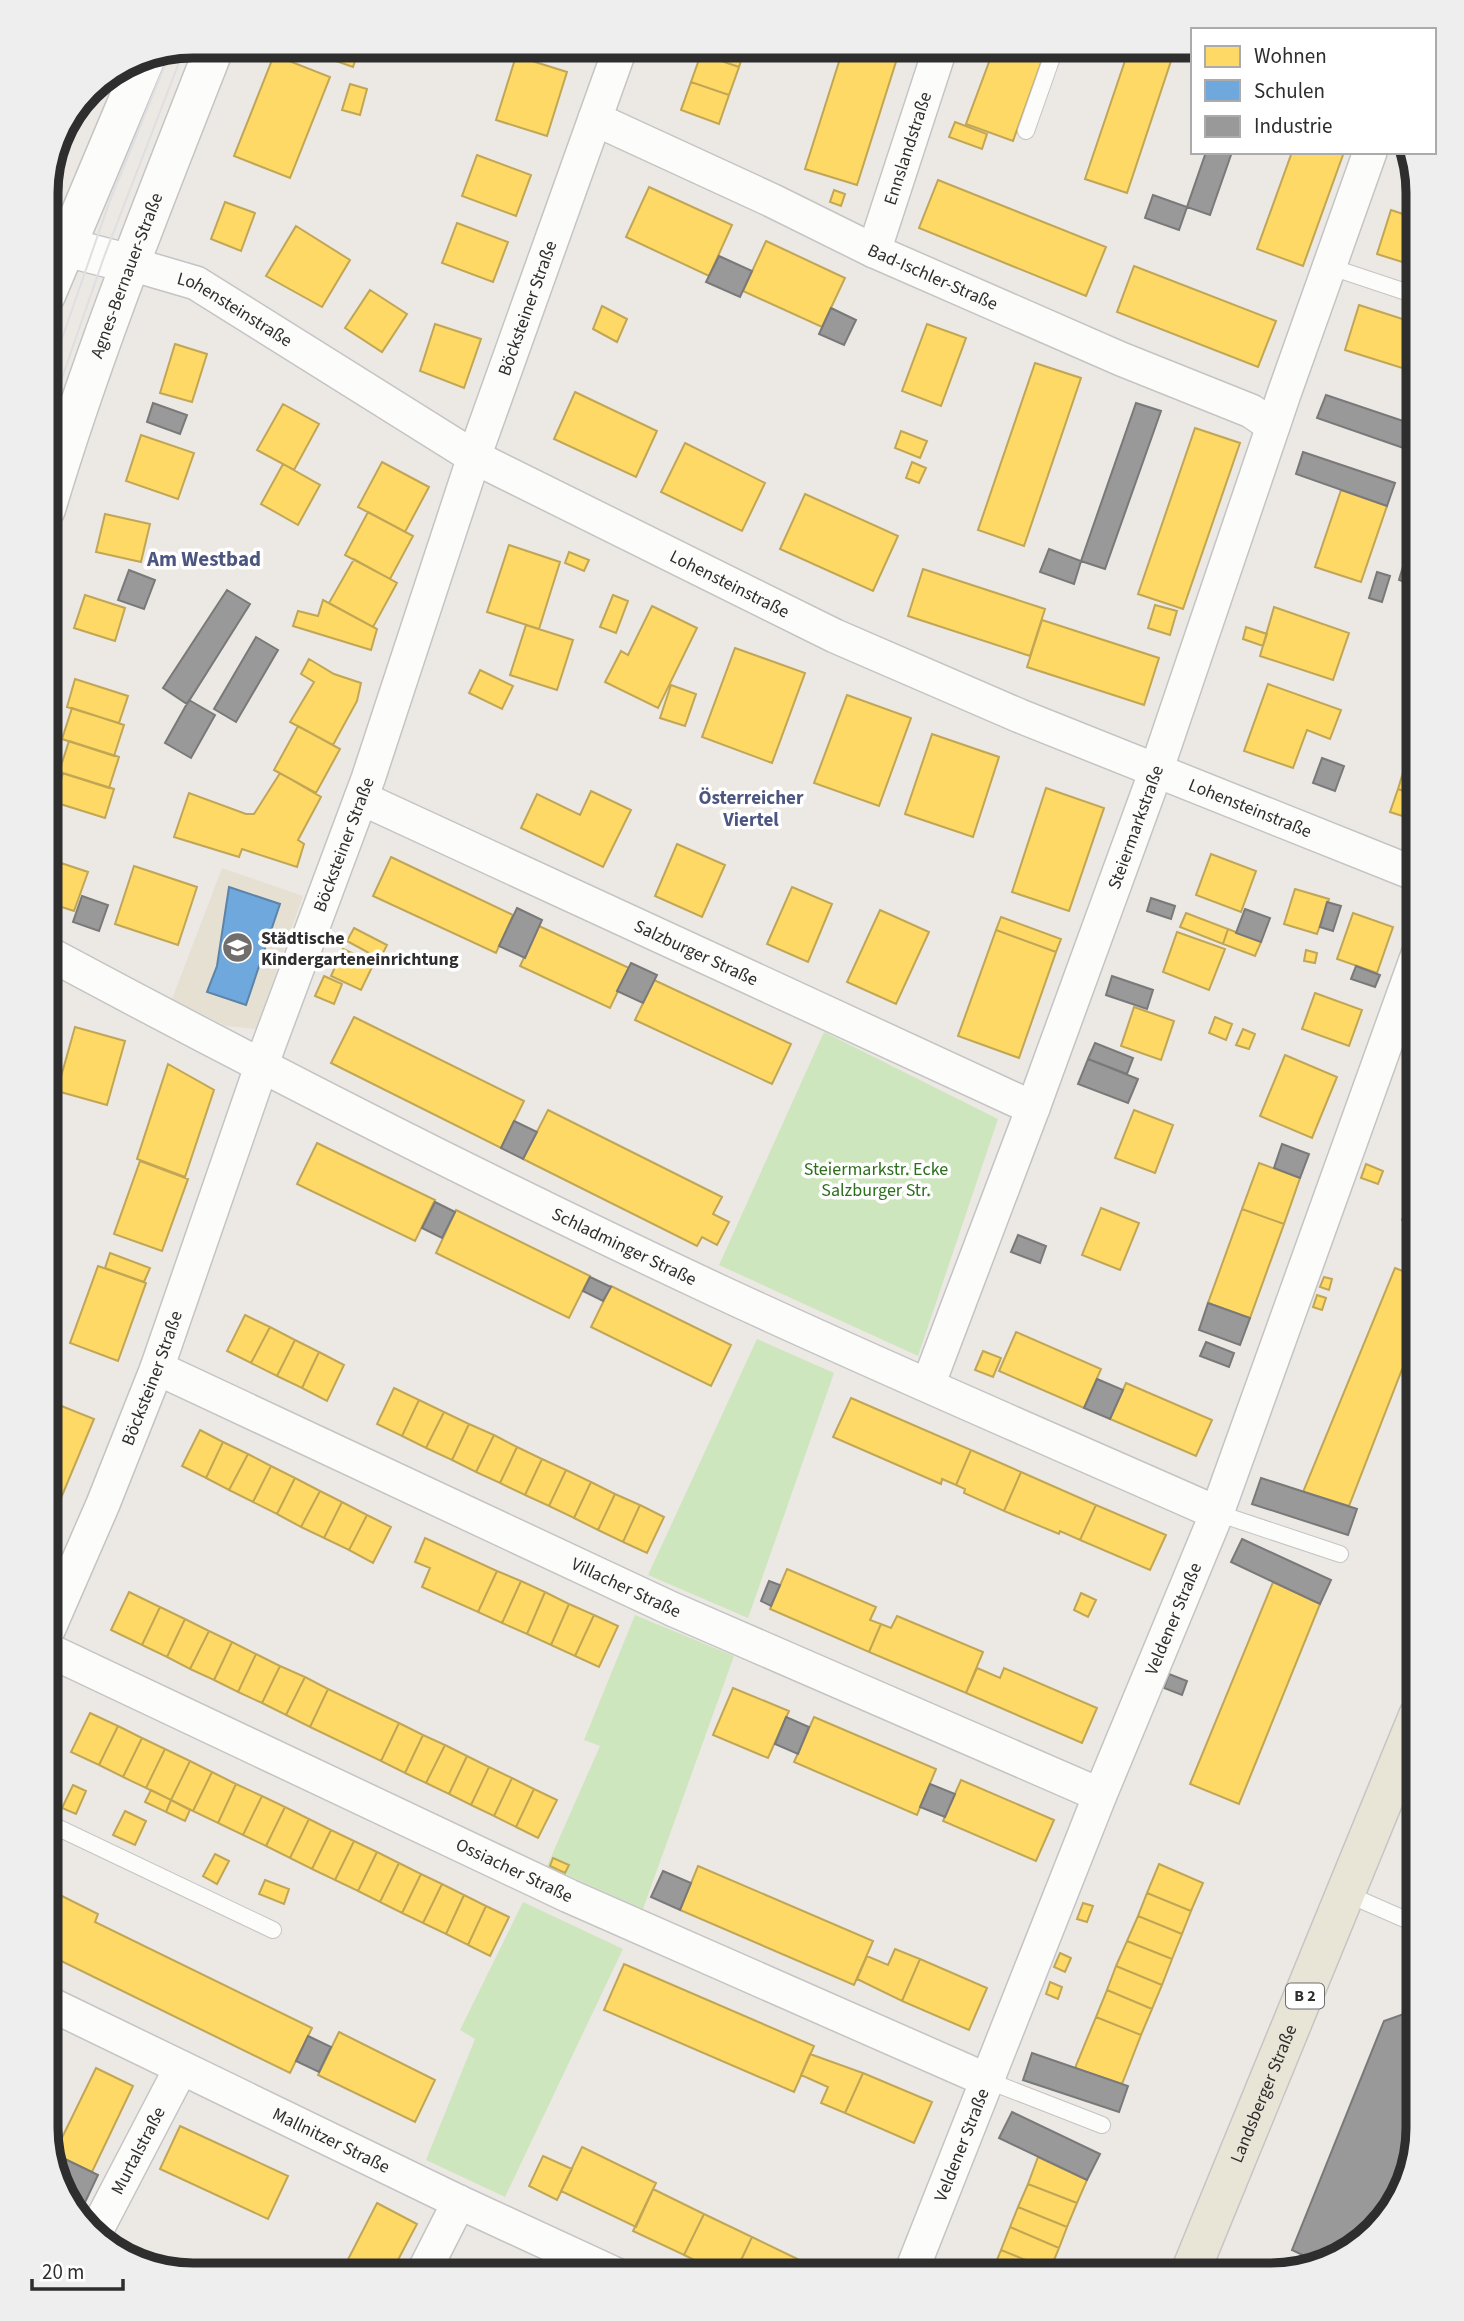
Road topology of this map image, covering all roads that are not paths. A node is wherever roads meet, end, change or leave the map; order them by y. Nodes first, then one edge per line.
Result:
1 (210, 58) edge
2 (617, 58) edge
3 (938, 58) edge
4 (1052, 58) edge
5 (140, 69) edge
6 (595, 119) junction
7 (1026, 131) dead end
8 (1369, 154) edge
9 (58, 240) edge
10 (58, 245) edge
11 (874, 251) junction
12 (131, 264) junction
13 (1331, 267) junction
14 (1406, 292) edge
15 (1273, 426) junction
16 (474, 457) junction
17 (58, 469) edge
18 (1156, 771) junction
19 (361, 798) junction
20 (1406, 870) edge
21 (58, 958) edge
22 (1406, 990) edge
23 (261, 1067) junction
24 (1033, 1108) junction
25 (158, 1368) junction
26 (928, 1385) junction
27 (1217, 1513) junction
28 (1340, 1554) dead end
29 (58, 1607) edge
30 (58, 1655) edge
31 (1406, 1748) edge
32 (1100, 1795) junction
33 (58, 1828) edge
34 (1347, 1894) junction
35 (1406, 1919) edge
36 (273, 1930) dead end
37 (58, 2008) edge
38 (181, 2068) junction
39 (989, 2081) junction
40 (1102, 2125) dead end
41 (458, 2202) junction
42 (99, 2225) edge
43 (428, 2263) edge
44 (591, 2263) edge
45 (915, 2263) edge
46 (1194, 2263) edge

1 - 12 main road, Agnes-Bernauer-Straße
2 - 6 street, Böcksteiner Straße
3 - 11 street, Ennslandstraße
4 - 7 lane
5 - 9 main road
6 - 11 street, Bad-Ischler-Straße
6 - 16 street, Böcksteiner Straße
8 - 13 street, Steiermarkstraße
10 - 12 main road, Lohensteinstraße
11 - 15 street, Bad-Ischler-Straße
12 - 16 street, Lohensteinstraße
12 - 17 main road, Agnes-Bernauer-Straße
13 - 14 lane
13 - 15 street, Steiermarkstraße
15 - 18 street, Steiermarkstraße
16 - 18 street, Lohensteinstraße
16 - 19 street, Böcksteiner Straße
18 - 20 street, Lohensteinstraße
18 - 24 street, Steiermarkstraße
19 - 23 street, Böcksteiner Straße
19 - 24 street, Salzburger Straße
21 - 23 street, Schladminger Straße
22 - 27 street, Veldener Straße
23 - 25 street, Böcksteiner Straße
23 - 26 street, Schladminger Straße
24 - 26 street, Steiermarkstraße
25 - 29 street, Böcksteiner Straße
25 - 32 street, Villacher Straße
26 - 27 street, Schladminger Straße
27 - 28 lane
27 - 32 street, Veldener Straße
30 - 39 street, Ossiacher Straße
31 - 34 main road, Landsberger Straße / B 2
32 - 39 street, Veldener Straße
33 - 36 lane
34 - 35 lane
34 - 46 main road, Landsberger Straße / B 2
37 - 38 street, Mallnitzer Straße
38 - 41 street, Mallnitzer Straße
38 - 42 street, Murtalstraße
39 - 40 lane
39 - 45 street, Veldener Straße
41 - 43 street
41 - 44 street, Mallnitzer Straße

